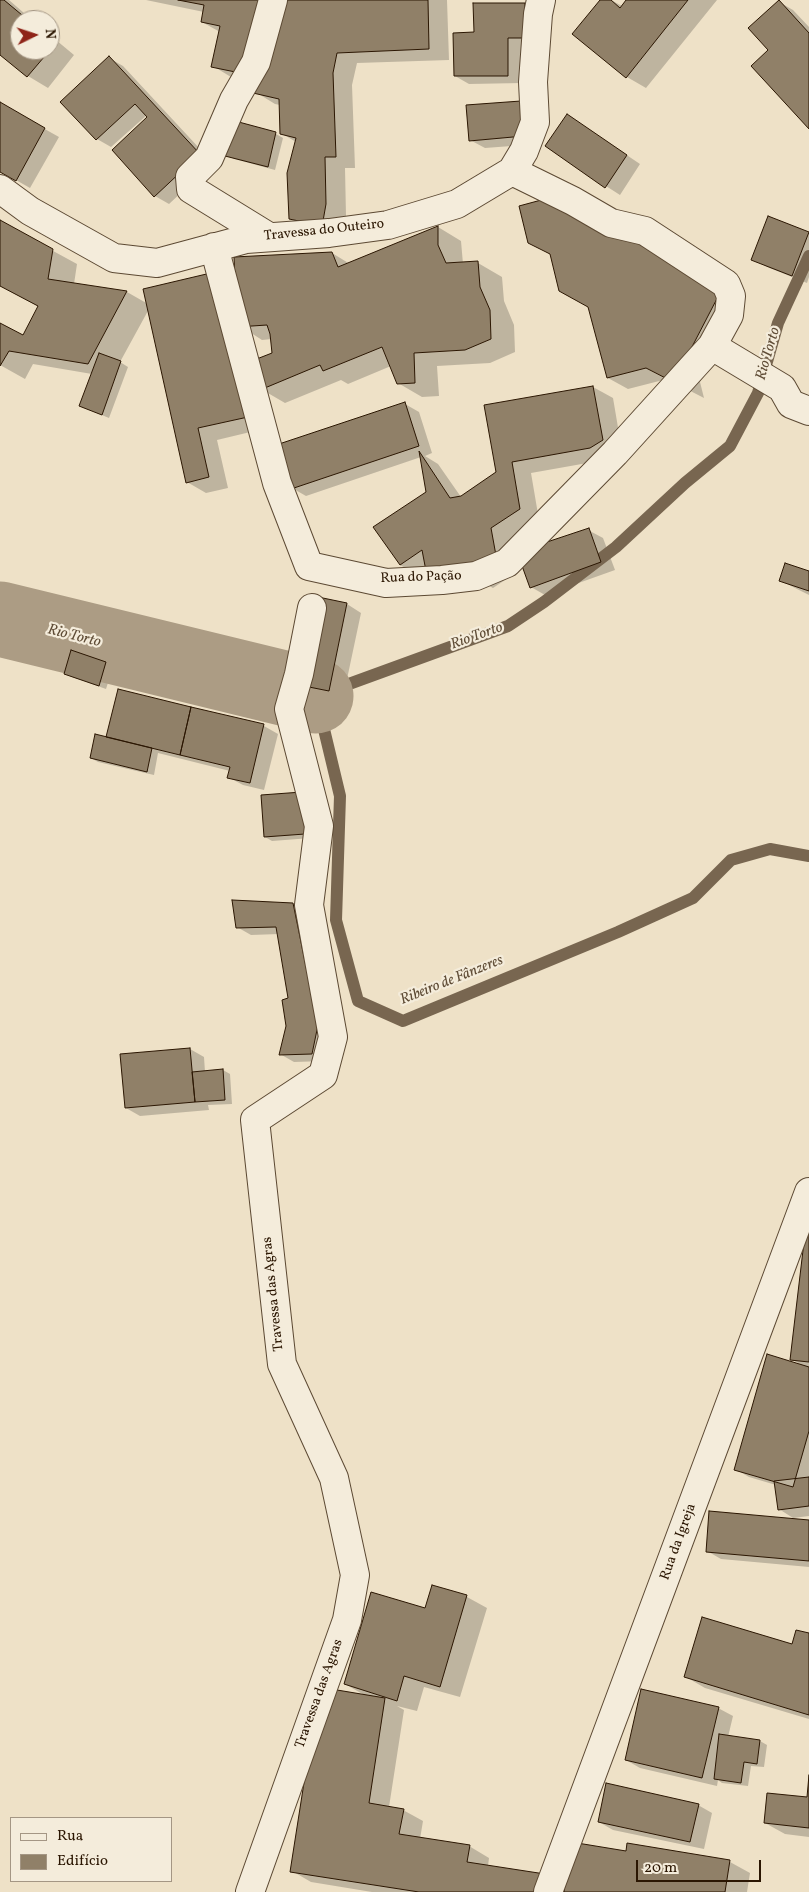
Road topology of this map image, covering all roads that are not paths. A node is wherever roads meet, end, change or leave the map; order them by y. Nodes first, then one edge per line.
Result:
1 (273, 0) edge
2 (541, 0) edge
3 (512, 172) junction
4 (0, 189) edge
5 (269, 237) junction
6 (214, 247) junction
7 (712, 346) junction
8 (794, 401) edge
9 (312, 608) dead end
10 (809, 1192) edge
11 (250, 1892) edge
12 (548, 1892) edge

1 - 5 street
2 - 3 street
3 - 5 street, Travessa do Outeiro
3 - 7 street, Rua do Pação
4 - 6 street, Travessa do Outeiro
5 - 6 street, Travessa do Outeiro
6 - 7 street, Rua do Pação
7 - 8 street
9 - 11 street, Travessa das Agras
10 - 12 street, Rua da Igreja

